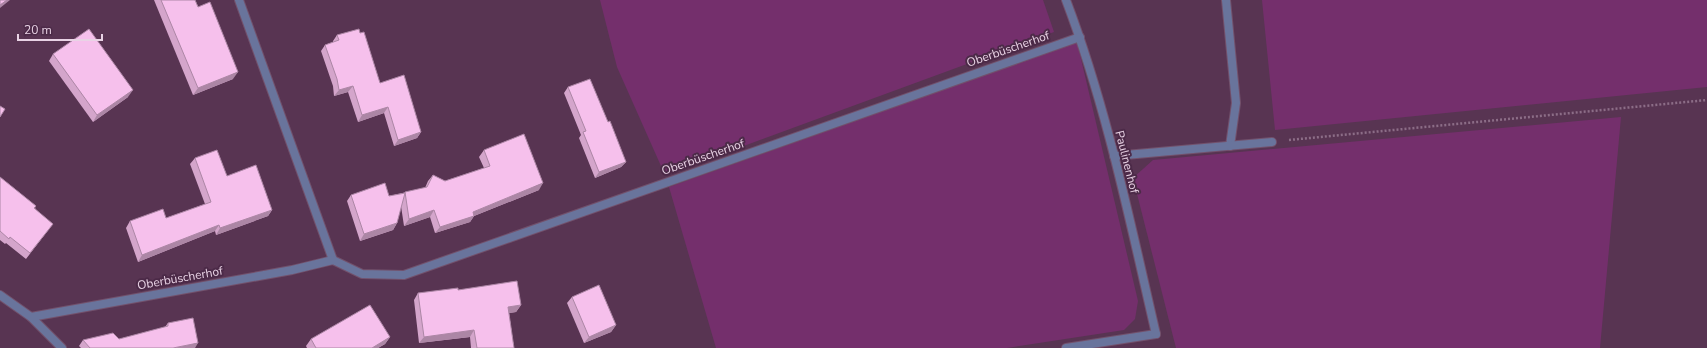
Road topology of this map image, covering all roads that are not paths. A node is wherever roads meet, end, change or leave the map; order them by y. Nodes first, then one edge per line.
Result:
1 (239, 0) edge
2 (1066, 0) edge
3 (1226, 0) edge
4 (1080, 37) junction
5 (1272, 142) road end
6 (1230, 146) junction
7 (1114, 156) junction
8 (333, 260) junction
9 (0, 295) edge
10 (31, 317) junction
11 (62, 348) edge
12 (1066, 348) edge

1 - 8 street
2 - 4 street, Paulinenhof
3 - 6 street
4 - 7 street, Paulinenhof
4 - 8 street, Oberbüscherhof
5 - 6 street
6 - 7 street
7 - 12 street, Paulinenhof
8 - 10 street, Oberbüscherhof
9 - 10 street
10 - 11 street

